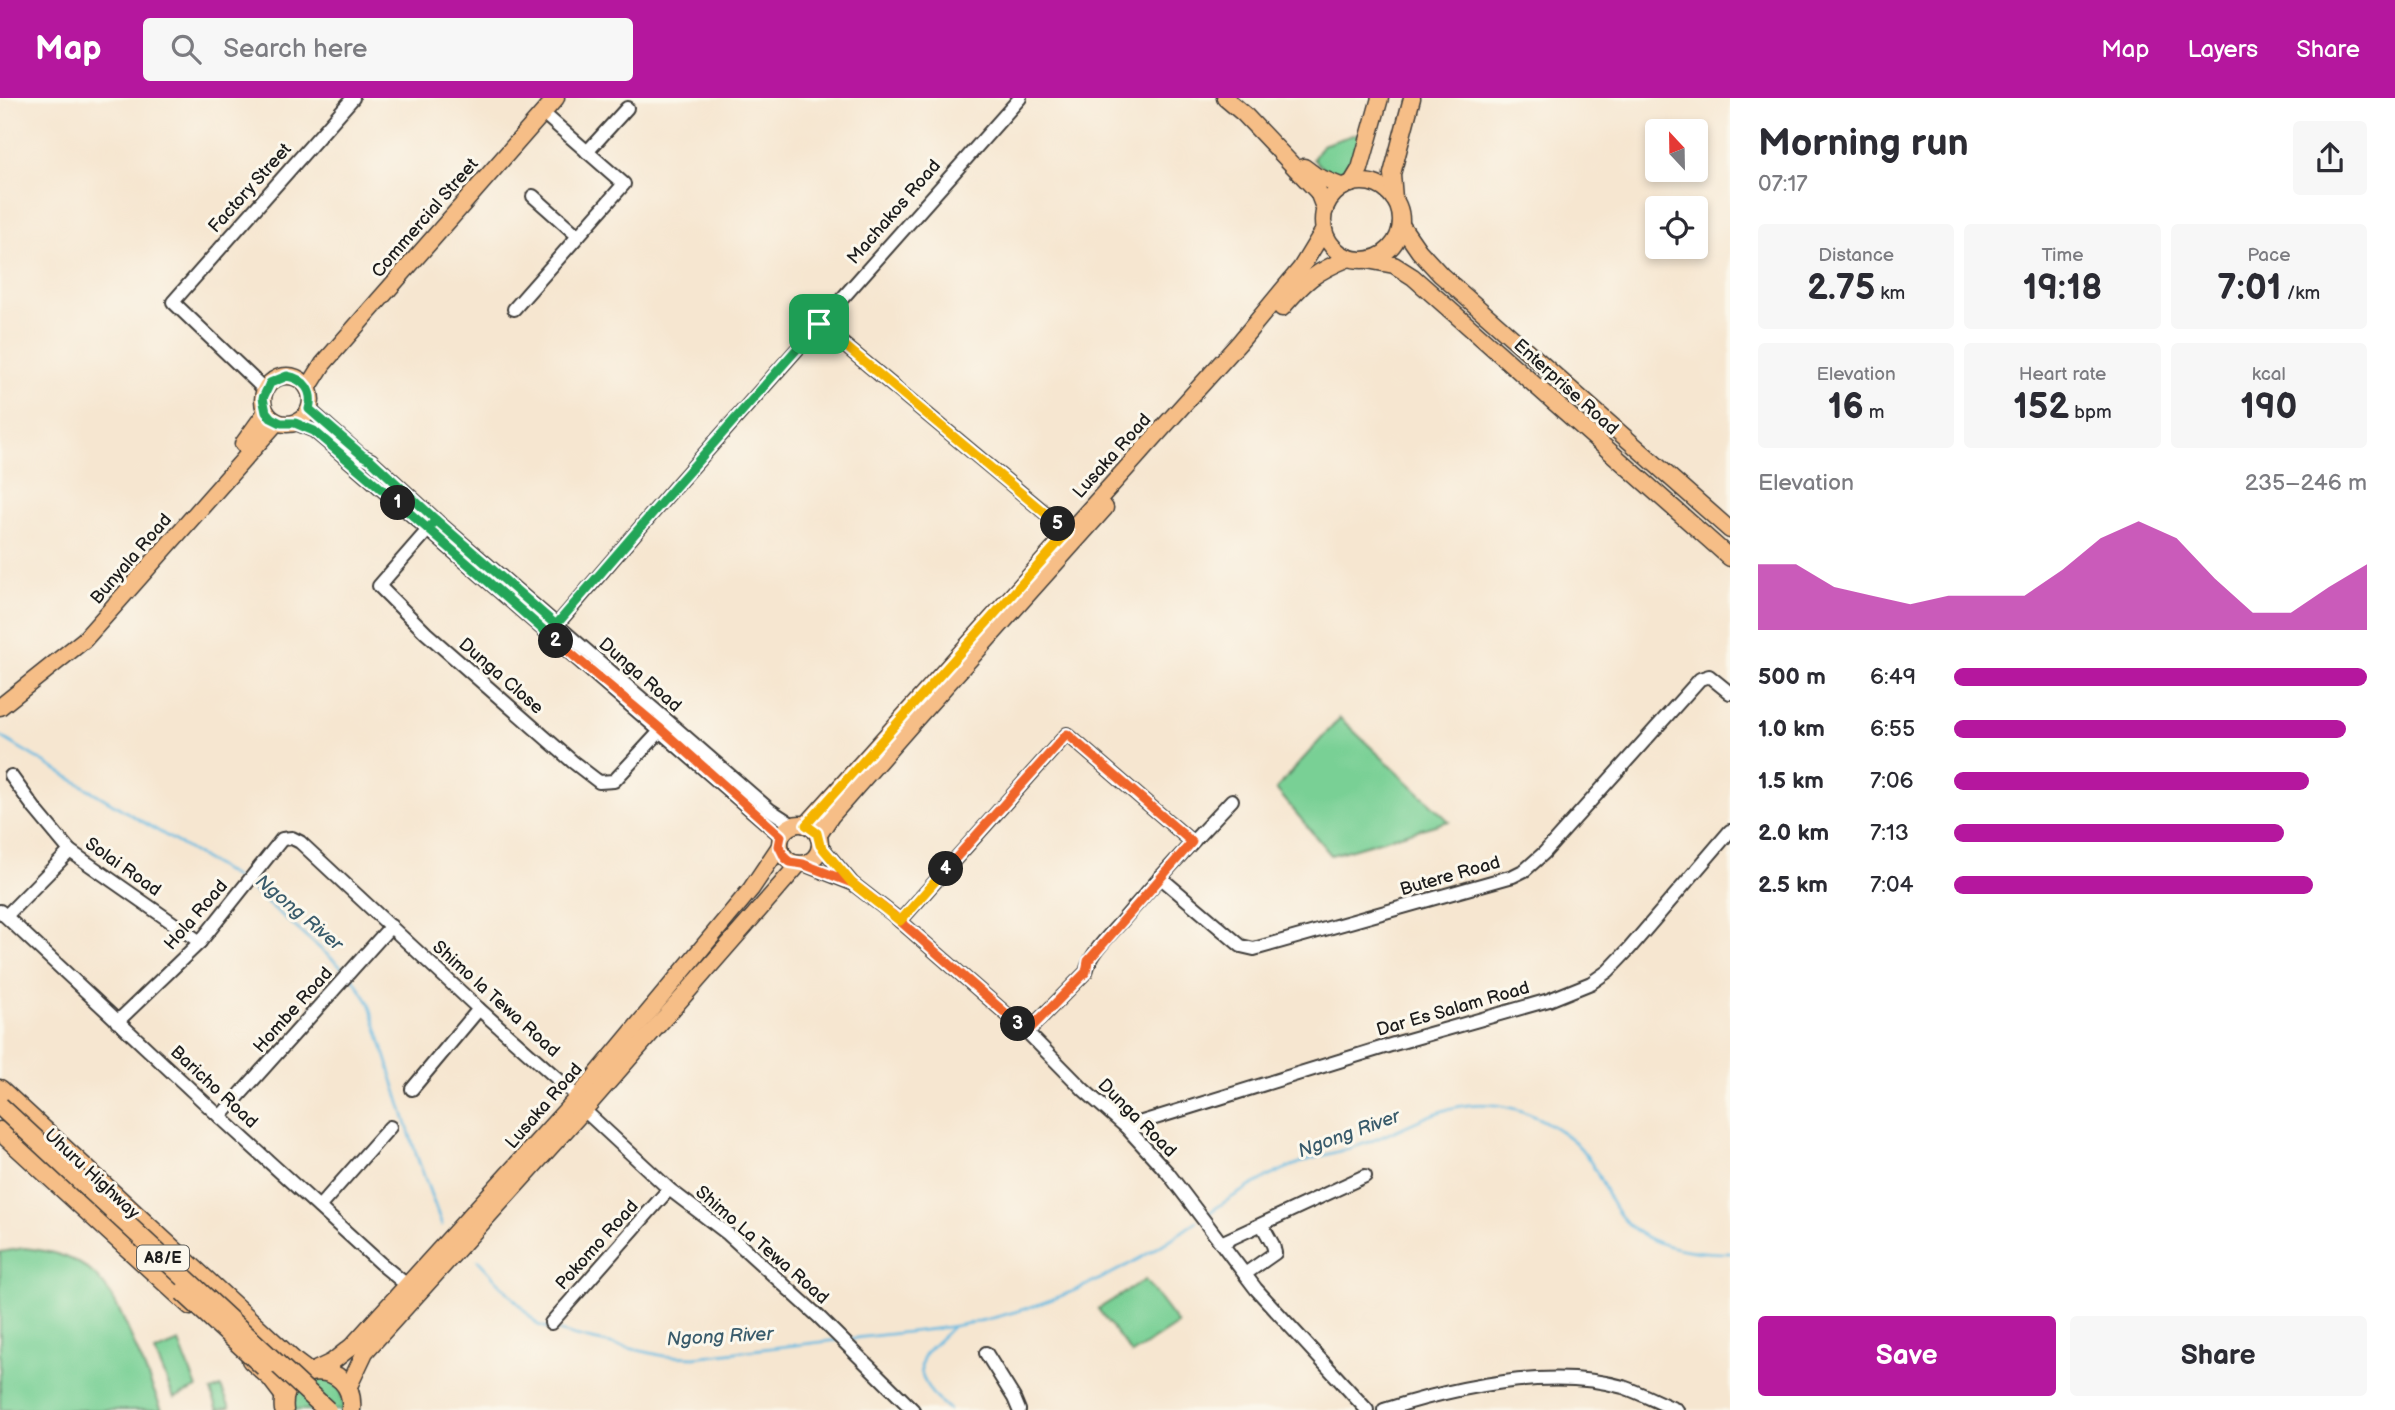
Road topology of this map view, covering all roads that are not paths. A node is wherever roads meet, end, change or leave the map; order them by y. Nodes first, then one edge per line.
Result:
1 (353, 98) edge
2 (556, 98) edge
3 (1020, 98) edge
4 (1225, 98) edge
5 (1380, 98) edge
6 (1412, 98) edge
7 (626, 108) dead end
8 (543, 113) junction
9 (1269, 140) junction
10 (587, 152) junction
11 (1347, 186) junction
12 (533, 196) dead end
13 (1394, 199) junction
14 (1325, 210) junction
15 (1401, 225) junction
16 (1324, 230) junction
17 (578, 236) junction
18 (1349, 258) junction
19 (1367, 260) junction
20 (514, 309) dead end
21 (819, 324) junction
22 (302, 383) junction
23 (265, 390) junction
24 (309, 409) junction
25 (271, 417) junction
26 (295, 423) junction
27 (432, 525) junction
28 (1730, 530) edge
29 (1068, 532) junction
30 (1730, 558) edge
31 (552, 630) junction
32 (1730, 693) edge
33 (0, 695) edge
34 (0, 707) edge
35 (665, 726) junction
36 (11, 776) dead end
37 (1232, 800) dead end
38 (1730, 831) edge
39 (800, 835) junction
40 (300, 842) joint
41 (1192, 842) junction
42 (70, 851) junction
43 (801, 864) junction
44 (1160, 877) junction
45 (852, 883) junction
46 (3, 913) edge
47 (900, 921) junction
48 (391, 926) junction
49 (200, 942) junction
50 (479, 1009) junction
51 (117, 1022) junction
52 (1027, 1032) junction
53 (0, 1089) edge
54 (412, 1089) dead end
55 (581, 1104) junction
56 (0, 1106) edge
57 (220, 1117) junction
58 (0, 1122) edge
59 (390, 1127) dead end
60 (1126, 1127) junction
61 (0, 1131) edge
62 (1365, 1176) dead end
63 (669, 1189) junction
64 (319, 1207) junction
65 (1262, 1225) junction
66 (1221, 1243) junction
67 (1245, 1274) junction
68 (408, 1286) junction
69 (551, 1323) dead end
70 (986, 1353) dead end
71 (312, 1371) junction
72 (348, 1388) junction
73 (283, 1405) edge
74 (312, 1410) edge
75 (327, 1410) edge
76 (351, 1410) edge
77 (913, 1410) edge
78 (1019, 1410) edge
79 (1367, 1410) edge
80 (1384, 1410) edge
81 (1677, 1410) edge

1 - 23 street, Factory Street
2 - 8 main road, Commercial Street
3 - 21 street, Machakos Road
4 - 9 main road
5 - 11 main road
6 - 13 main road
7 - 10 street
8 - 10 street
8 - 22 main road, Commercial Street
9 - 11 main road
9 - 14 main road
10 - 17 street
11 - 13 main road
11 - 14 main road
12 - 17 street
13 - 15 main road
14 - 16 main road
15 - 19 main road
15 - 28 main road, Enterprise Road
16 - 18 main road
16 - 29 main road, Lusaka Road
17 - 20 street
18 - 19 main road
18 - 39 main road, Lusaka Road
19 - 30 main road, Enterprise Road
21 - 29 street
21 - 31 street, Machakos Road
22 - 23 main road
22 - 24 main road
23 - 25 main road
24 - 26 main road
24 - 27 street, Dunga Road
25 - 26 main road
25 - 33 main road, Bunyala Road
25 - 34 main road, Bunyala Road
26 - 27 street, Dunga Road
27 - 31 street, Dunga Road
27 - 35 street, Dunga Close
29 - 39 main road, Lusaka Road
31 - 35 street, Dunga Road
32 - 44 street, Butere Road
35 - 39 street, Dunga Road
36 - 42 street, Solai Road
37 - 41 street
38 - 60 street, Dar Es Salam Road
39 - 43 main road, Lusaka Road
39 - 43 main road
39 - 45 street, Dunga Road
39 - 55 main road, Lusaka Road
40 - 48 street, Shimo la Tewa Road
40 - 49 street, Hola Road
41 - 44 street
41 - 47 street
42 - 46 street
42 - 49 street, Solai Road
43 - 45 street, Dunga Road
43 - 55 main road, Lusaka Road
44 - 52 street
45 - 47 street, Dunga Road
46 - 51 street, Baricho Road
47 - 52 street, Dunga Road
48 - 50 street, Shimo la Tewa Road
48 - 57 street, Hombe Road
49 - 51 street, Hola Road
50 - 54 street
50 - 55 street, Shimo la Tewa Road
51 - 57 street, Baricho Road
52 - 60 street, Dunga Road
53 - 71 highway, Uhuru Highway
55 - 63 street, Shimo La Tewa Road
55 - 68 main road, Lusaka Road
55 - 72 main road, Lusaka Road
56 - 75 highway, A8/E, bridge
57 - 64 street, Baricho Road
58 - 74 highway, A8/E, bridge
59 - 64 street
60 - 66 street, Dunga Road
61 - 73 highway, Uhuru Highway
62 - 65 street
63 - 69 street, Pokomo Road
63 - 77 street, Shimo La Tewa Road
64 - 68 street, Baricho Road
65 - 66 street
65 - 67 street
66 - 67 street, Dunga Road
67 - 79 street, Dunga Road
68 - 71 main road, Lusaka Road
70 - 78 street
71 - 72 highway, Uhuru Highway
71 - 73 highway
72 - 76 highway
80 - 81 street

